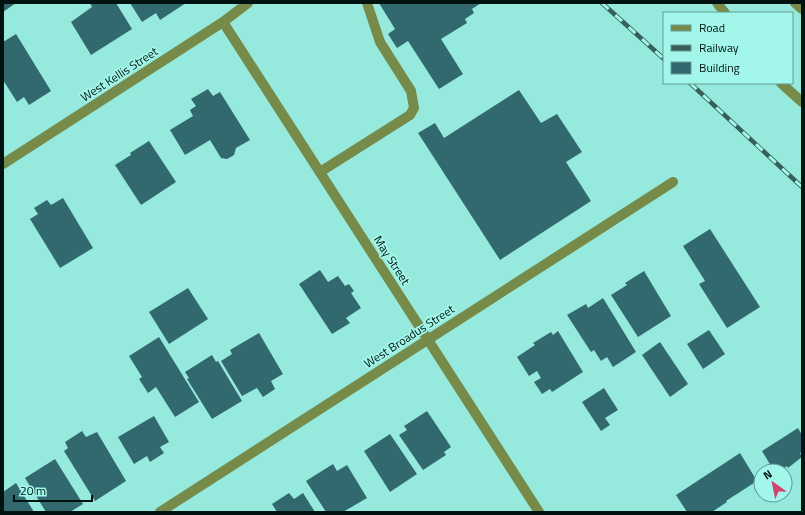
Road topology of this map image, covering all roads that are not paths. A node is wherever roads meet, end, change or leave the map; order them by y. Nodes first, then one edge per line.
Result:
1 (248, 3) edge
2 (367, 3) edge
3 (717, 3) edge
4 (795, 3) edge
5 (802, 9) edge
6 (724, 12) edge
7 (223, 22) junction
8 (782, 84) edge
9 (802, 102) edge
10 (3, 164) edge
11 (320, 172) junction
12 (673, 182) dead end
13 (428, 340) junction
14 (160, 512) edge
15 (539, 512) edge

1 - 7 street, West Kellis Street
2 - 11 street
3 - 6 street
4 - 5 street
7 - 10 street, West Kellis Street
7 - 11 street, May Street
8 - 9 street
11 - 13 street, May Street
12 - 13 street, West Broadus Street
13 - 14 street, West Broadus Street
13 - 15 street, May Street

